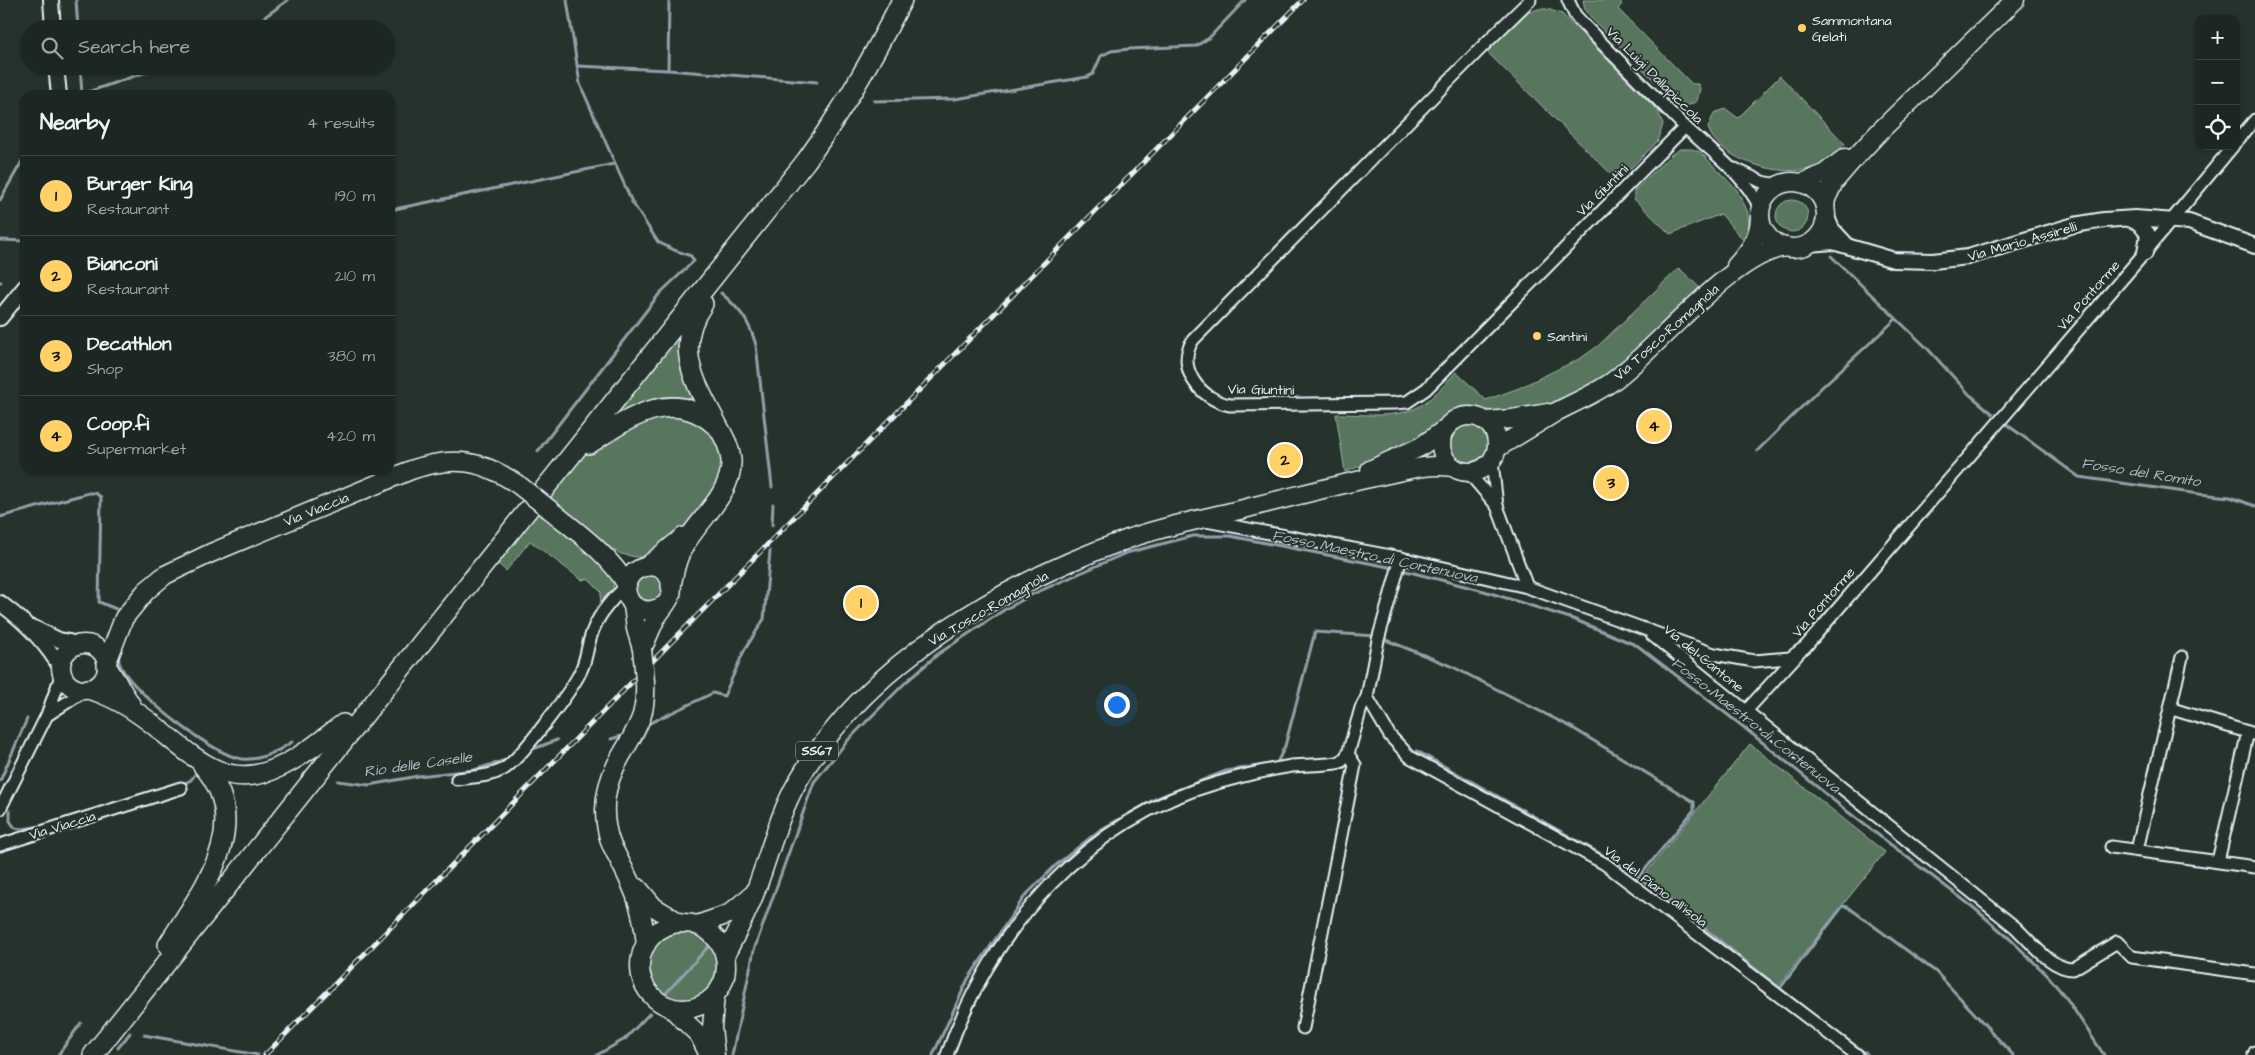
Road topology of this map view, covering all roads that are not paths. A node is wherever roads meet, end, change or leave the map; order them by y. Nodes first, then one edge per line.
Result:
1 (51, 0) edge
2 (889, 0) edge
3 (902, 0) edge
4 (1530, 0) edge
5 (1568, 0) edge
6 (2014, 0) edge
7 (52, 20) edge
8 (57, 75) edge
9 (58, 90) edge
10 (2255, 120) edge
11 (1685, 127) junction
12 (1881, 130) junction
13 (2240, 137) edge
14 (2230, 150) edge
15 (1729, 166) junction
16 (1802, 183) junction
17 (1778, 185) junction
18 (1826, 211) junction
19 (1760, 213) junction
20 (2128, 218) junction
21 (2171, 220) junction
22 (1808, 244) junction
23 (1846, 244) junction
24 (2255, 246) edge
25 (1787, 247) junction
26 (2145, 253) junction
27 (727, 262) junction
28 (1722, 281) junction
29 (20, 293) edge
30 (0, 318) edge
31 (1558, 411) junction
32 (1486, 421) junction
33 (719, 428) junction
34 (1445, 429) junction
35 (573, 453) junction
36 (1495, 454) junction
37 (1461, 470) junction
38 (1340, 484) junction
39 (1497, 506) junction
40 (701, 520) junction
41 (1202, 520) junction
42 (595, 546) junction
43 (1399, 565) junction
44 (646, 566) junction
45 (627, 586) junction
46 (671, 586) junction
47 (1527, 587) junction
48 (0, 603) edge
49 (633, 604) junction
50 (664, 605) junction
51 (605, 608) junction
52 (124, 618) junction
53 (31, 627) junction
54 (1645, 629) junction
55 (82, 644) junction
56 (1805, 647) junction
57 (642, 649) junction
58 (2182, 657) dead end
59 (107, 665) junction
60 (62, 672) junction
61 (87, 689) junction
62 (1367, 697) junction
63 (132, 708) junction
64 (2172, 709) junction
65 (1746, 711) junction
66 (47, 715) junction
67 (343, 724) junction
68 (2251, 733) edge
69 (1348, 754) junction
70 (198, 759) junction
71 (457, 778) dead end
72 (181, 788) dead end
73 (0, 808) edge
74 (0, 845) edge
75 (2111, 847) dead end
76 (2137, 850) junction
77 (2218, 861) junction
78 (2255, 867) edge
79 (628, 876) junction
80 (757, 889) junction
81 (680, 923) junction
82 (697, 925) junction
83 (168, 945) junction
84 (646, 945) junction
85 (725, 956) junction
86 (2255, 974) edge
87 (715, 995) junction
88 (671, 1008) junction
89 (1303, 1028) dead end
90 (80, 1055) edge
91 (93, 1055) edge
92 (709, 1055) edge
93 (716, 1055) edge
94 (947, 1055) edge
95 (1857, 1055) edge

1 - 7 street
2 - 67 highway
3 - 27 highway
4 - 11 street, Via Giuntini
5 - 11 street, Via Luigi Dallapiccola
6 - 12 main road
8 - 9 street
10 - 13 street
11 - 15 street, Via Luigi Dallapiccola
12 - 16 main road
12 - 18 main road
14 - 21 street, Via Pontorme
15 - 17 street, Via Luigi Dallapiccola
15 - 19 street, Via Luigi Dallapiccola
16 - 17 main road
16 - 18 main road
17 - 19 main road, Via Tosco-Romagnola
18 - 22 main road
18 - 23 street
19 - 25 main road
19 - 28 main road, Via Tosco-Romagnola
20 - 21 street, Via Mario Assirelli
20 - 23 street, Via Mario Assirelli
20 - 26 street
21 - 24 street, Via Mario Assirelli
21 - 26 street, Via Pontorme
22 - 23 street
22 - 25 main road, Via Tosco-Romagnola
25 - 28 main road, Via Tosco-Romagnola
26 - 56 street, Via Pontorme
27 - 33 highway
27 - 35 highway
28 - 31 main road, Via Tosco-Romagnola
29 - 30 street
31 - 32 main road
31 - 36 main road
32 - 34 main road
32 - 36 main road
33 - 35 highway
33 - 40 highway
34 - 37 main road
34 - 38 main road
35 - 91 highway
36 - 37 main road
36 - 39 street
37 - 38 main road
37 - 39 street
38 - 41 main road, Via Tosco-Romagnola
39 - 47 street
40 - 44 highway
40 - 46 highway
41 - 43 street, Via Pontorme
41 - 80 main road, Via Tosco-Romagnola / SS67
42 - 44 main road
42 - 45 main road
42 - 52 main road, Via Viaccia, bridge
43 - 47 street, Via Pontorme
43 - 62 street
44 - 45 main road
44 - 46 main road
45 - 49 main road
45 - 51 street
46 - 50 main road
47 - 54 street, Via Pontorme
48 - 53 street
49 - 50 main road
49 - 51 street
49 - 57 main road
50 - 57 main road
51 - 71 street
52 - 55 main road
52 - 59 main road
53 - 55 street
53 - 60 street
54 - 56 street, Via Pontorme
54 - 65 street, Via del Cantone
55 - 59 main road
55 - 60 main road
56 - 65 street, Via del Cantone
57 - 79 main road, bridge
58 - 64 street
59 - 61 main road
59 - 63 highway
60 - 61 main road
60 - 66 street
61 - 63 highway
61 - 66 street
62 - 69 street
62 - 95 street, Via del Piano all'isola
63 - 70 highway
64 - 68 street
64 - 76 street
65 - 86 street
66 - 73 street
67 - 70 highway
67 - 83 highway
68 - 77 street
69 - 89 street
69 - 94 street
70 - 83 highway
72 - 74 street, Via Viaccia
75 - 76 street
76 - 77 street
77 - 78 street
79 - 81 main road
79 - 84 main road
80 - 82 main road, Via Tosco-Romagnola / SS67
80 - 85 main road, Via Tosco-Romagnola / SS67
81 - 82 main road, SS67
81 - 84 main road
82 - 85 main road
83 - 90 highway
84 - 88 main road
85 - 87 main road, SS67
87 - 88 main road
87 - 93 main road, SS67
88 - 92 main road

